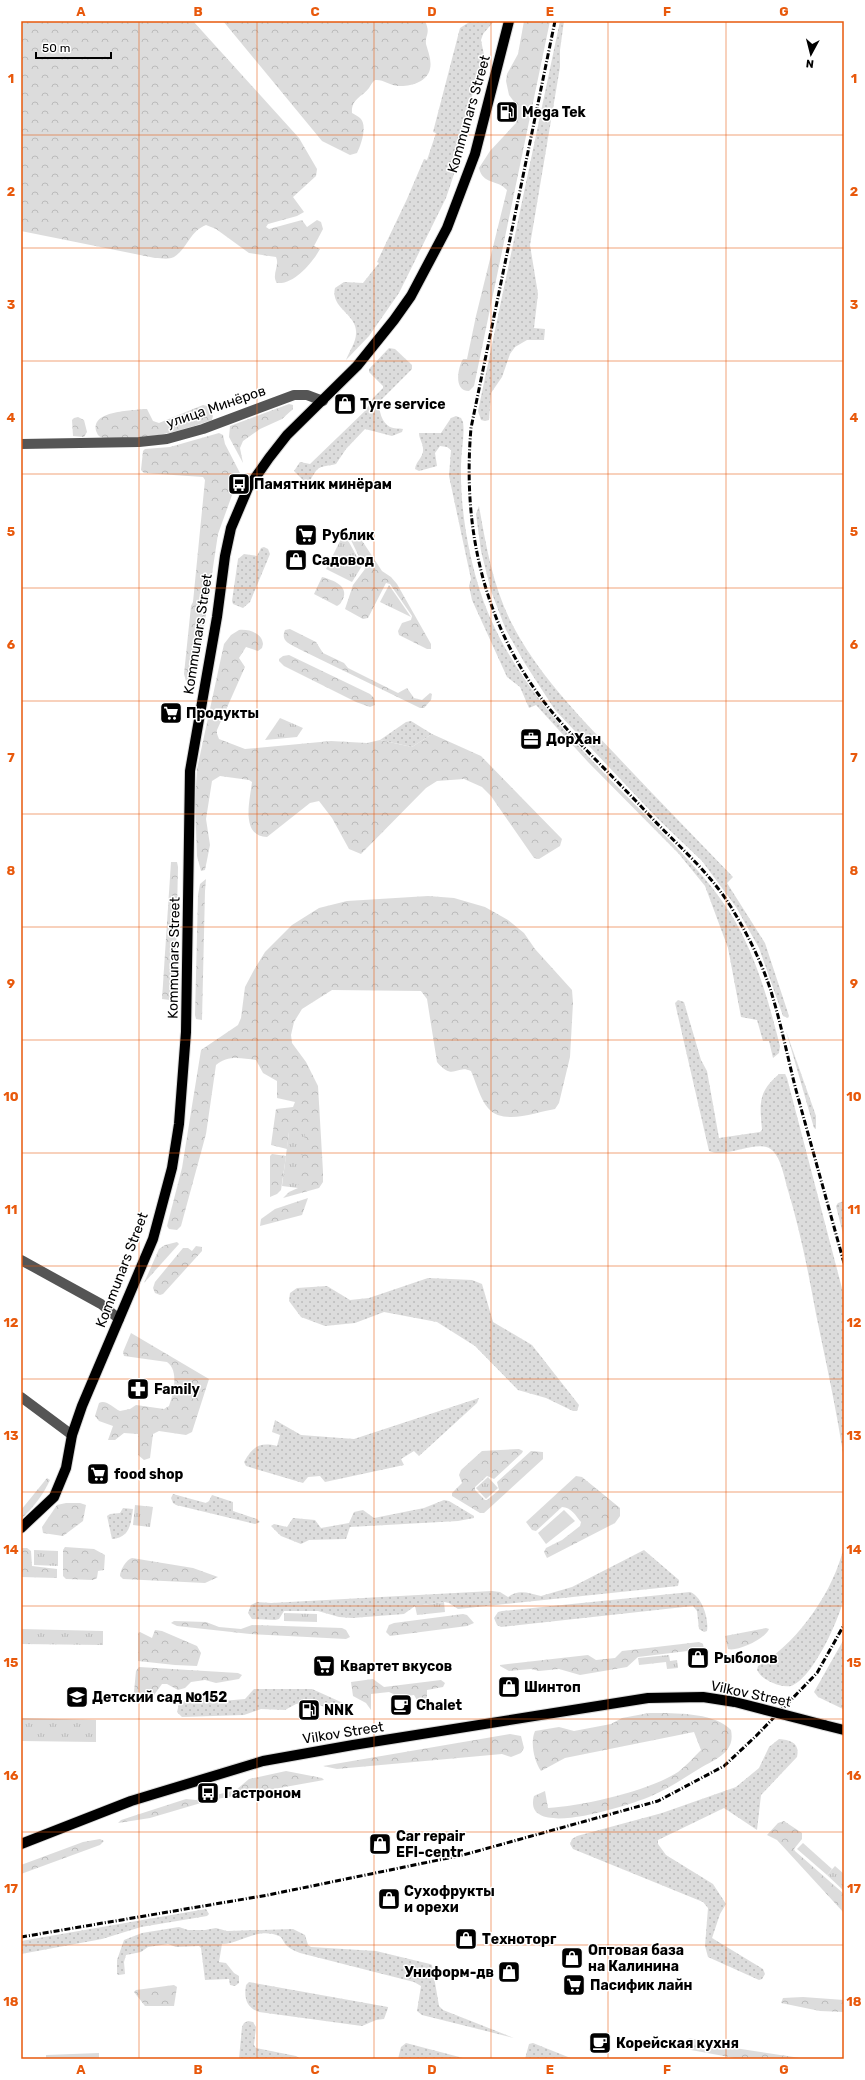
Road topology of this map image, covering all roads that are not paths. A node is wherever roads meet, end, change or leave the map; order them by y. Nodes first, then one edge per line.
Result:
1 (509, 21) edge
2 (323, 401) junction
3 (21, 444) edge
4 (21, 1260) edge
5 (119, 1319) junction
6 (21, 1398) edge
7 (72, 1435) junction
8 (21, 1528) edge
9 (844, 1730) edge
10 (21, 1844) edge

1 - 2 main road, Kommunars Street
2 - 3 street, улица Минёров
2 - 5 main road, Kommunars Street
4 - 5 street
5 - 7 main road, Kommunars Street
6 - 7 street
7 - 8 main road, Kommunars Street
9 - 10 main road, Vilkov Street, bridge

